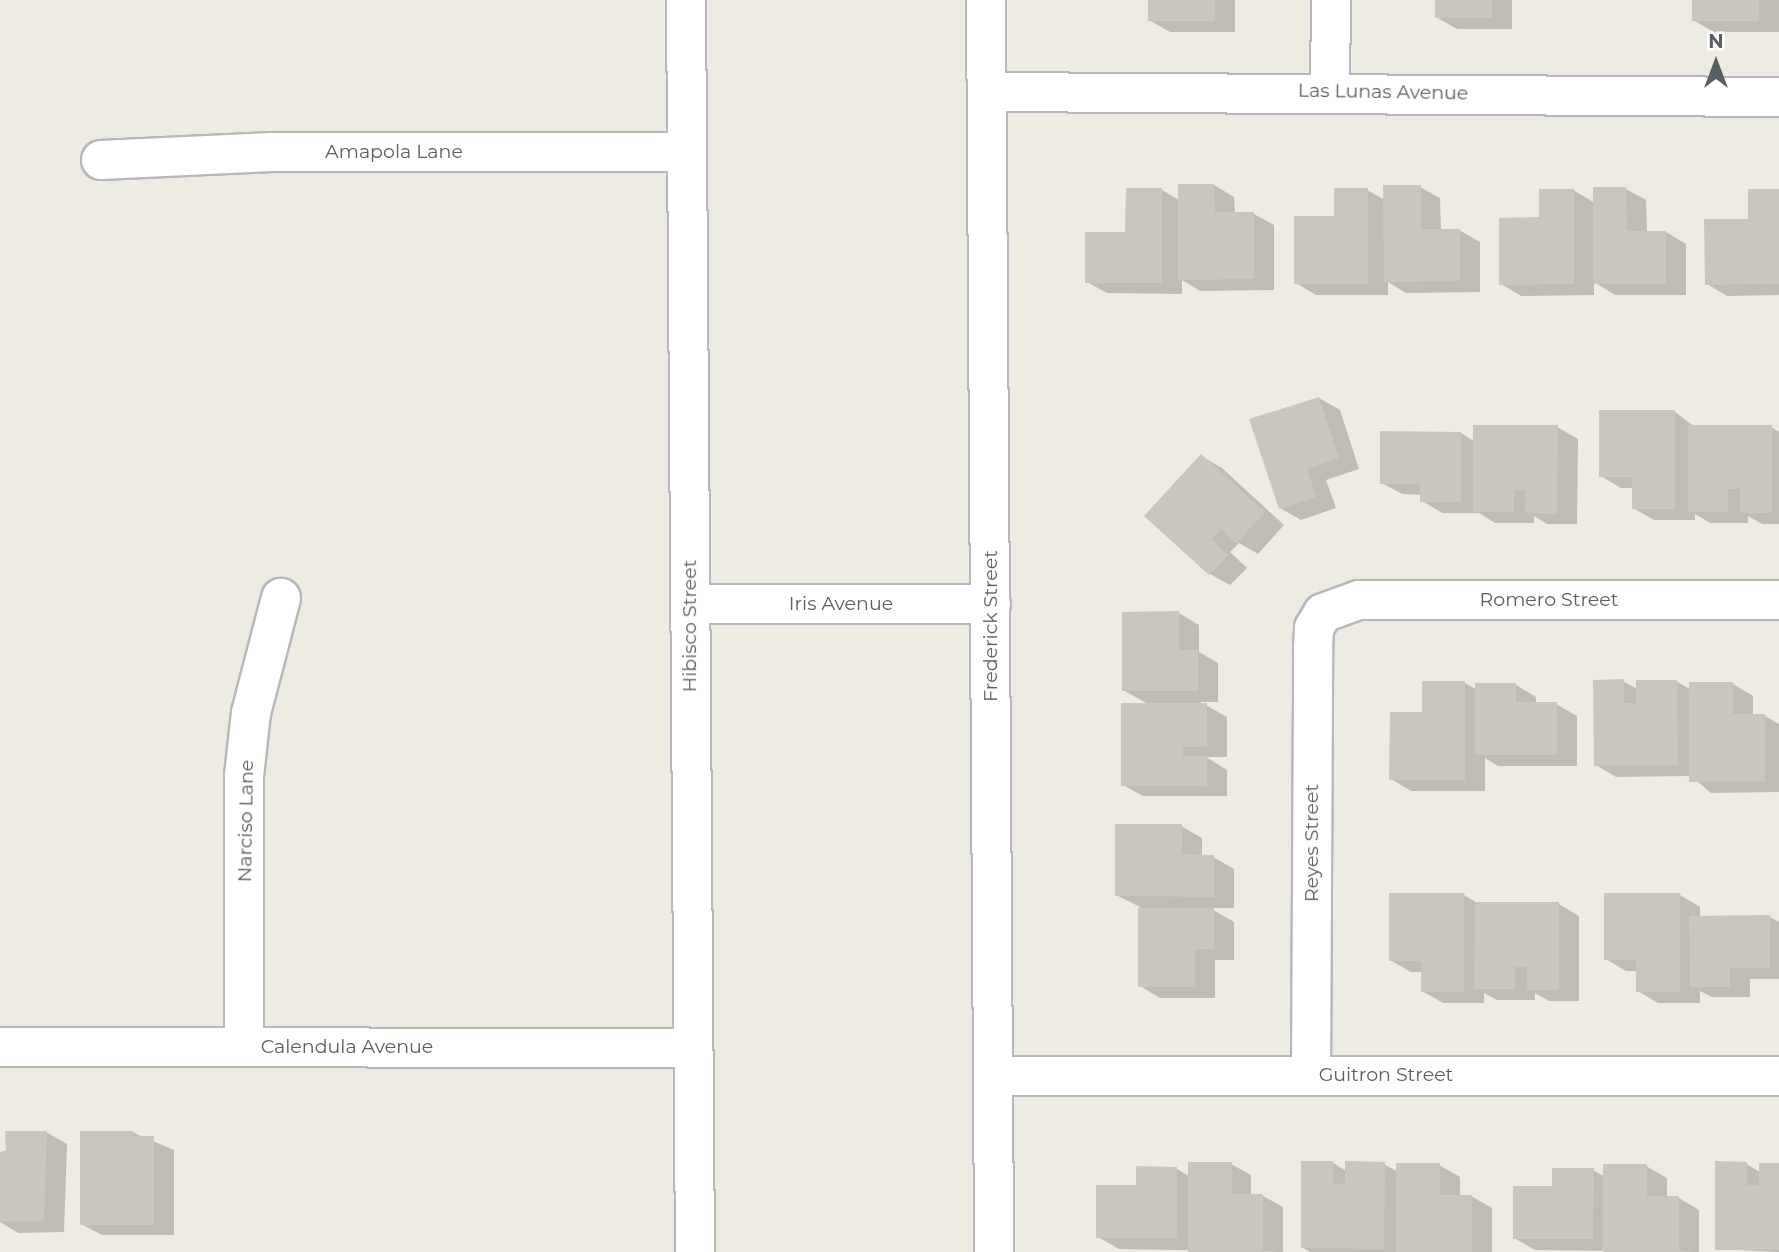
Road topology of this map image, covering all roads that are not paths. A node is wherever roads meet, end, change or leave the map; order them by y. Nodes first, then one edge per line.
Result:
1 (686, 0) edge
2 (986, 0) edge
3 (1331, 0) edge
4 (987, 92) junction
5 (1330, 92) junction
6 (1779, 97) edge
7 (687, 152) junction
8 (101, 160) dead end
9 (281, 598) dead end
10 (1779, 600) edge
11 (690, 604) junction
12 (991, 604) junction
13 (1323, 613) joint
14 (0, 1047) edge
15 (244, 1047) junction
16 (693, 1048) junction
17 (1311, 1075) junction
18 (993, 1076) junction
19 (1779, 1076) edge
20 (695, 1252) edge
21 (994, 1252) edge

1 - 7 street, Hibisco Street
2 - 4 street, Frederick Street
3 - 5 street
4 - 5 street, Las Lunas Avenue
4 - 12 street, Frederick Street
5 - 6 street, Las Lunas Avenue
7 - 8 street, Amapola Lane
7 - 11 street, Hibisco Street
9 - 15 street, Narciso Lane
10 - 13 street, Romero Street
11 - 12 street, Iris Avenue
11 - 16 street, Hibisco Street
12 - 18 street, Frederick Street
13 - 17 street, Reyes Street
14 - 15 street, Calendula Avenue
15 - 16 street, Calendula Avenue
16 - 20 street, Hibisco Street
17 - 18 street, Guitron Street
17 - 19 street, Guitron Street
18 - 21 street, Frederick Street

